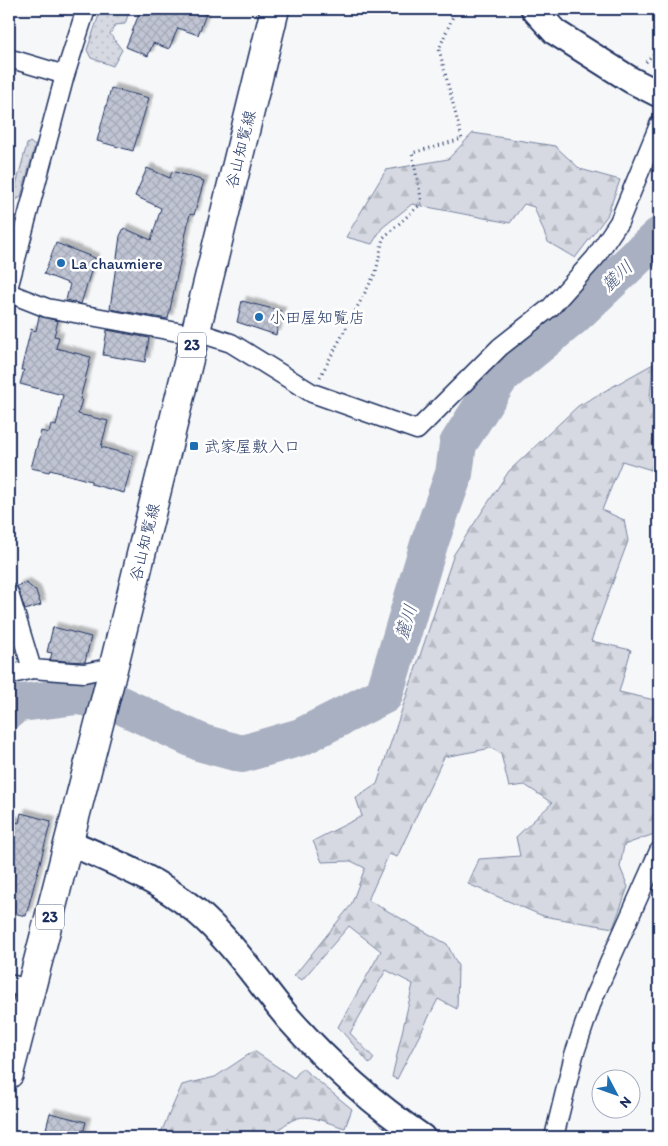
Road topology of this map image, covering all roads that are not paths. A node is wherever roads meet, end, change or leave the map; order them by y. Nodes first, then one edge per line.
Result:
1 (86, 9) edge
2 (275, 9) edge
3 (534, 9) edge
4 (15, 60) dead end
5 (65, 75) junction
6 (659, 94) edge
7 (659, 125) edge
8 (9, 285) edge
9 (9, 293) edge
10 (194, 335) junction
11 (9, 593) edge
12 (32, 669) junction
13 (112, 674) junction
14 (9, 675) edge
15 (68, 842) junction
16 (659, 851) edge
17 (19, 986) edge
18 (9, 1074) edge
19 (422, 1137) edge
20 (554, 1137) edge

1 - 5 street
2 - 10 main road, 谷山知覧線 / 23
3 - 6 street
4 - 5 street
5 - 8 street
7 - 10 street
9 - 10 street
10 - 13 main road, 谷山知覧線 / 23
11 - 12 street
12 - 13 street
12 - 14 street
13 - 15 main road, 谷山知覧線 / 23
15 - 17 main road, 谷山知覧線 / 23
15 - 19 street
16 - 20 street
17 - 18 main road, 谷山知覧線 / 23

